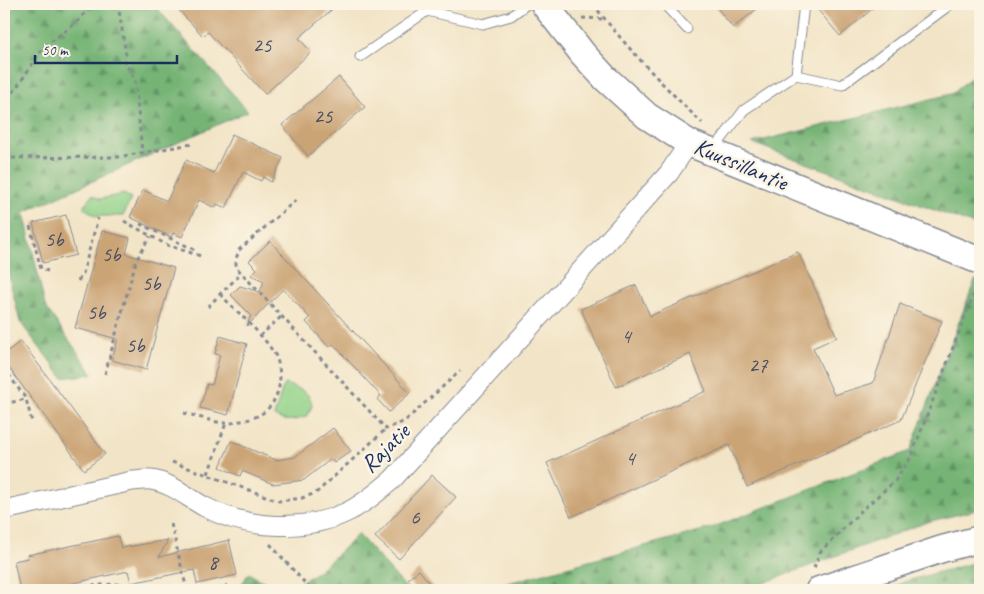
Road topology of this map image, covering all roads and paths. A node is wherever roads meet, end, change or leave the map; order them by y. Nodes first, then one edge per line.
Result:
1 (93, 4) edge
2 (118, 4) edge
3 (527, 4) edge
4 (544, 4) edge
5 (593, 4) edge
6 (664, 4) edge
7 (804, 4) edge
8 (951, 4) edge
9 (579, 18) dead end
10 (604, 19) junction
11 (687, 29) dead end
12 (360, 57) dead end
13 (796, 75) junction
14 (4, 106) edge
15 (689, 143) junction
16 (192, 144) dead end
17 (718, 147) junction
18 (142, 152) junction
19 (4, 158) edge
20 (296, 200) dead end
21 (98, 218) dead end
22 (124, 221) dead end
23 (140, 224) dead end
24 (30, 226) dead end
25 (150, 236) junction
26 (192, 254) junction
27 (200, 256) dead end
28 (980, 261) edge
29 (48, 271) dead end
30 (242, 273) junction
31 (980, 276) edge
32 (78, 281) dead end
33 (220, 294) junction
34 (208, 307) dead end
35 (282, 316) junction
36 (260, 336) junction
37 (4, 368) edge
38 (460, 371) dead end
39 (105, 374) dead end
40 (26, 399) junction
41 (4, 404) edge
42 (184, 413) dead end
43 (32, 422) dead end
44 (226, 424) junction
45 (386, 429) junction
46 (172, 462) dead end
47 (208, 474) junction
48 (4, 510) edge
49 (172, 524) dead end
50 (252, 524) junction
51 (980, 540) edge
52 (816, 582) edge
53 (227, 585) dead end
54 (68, 590) edge
55 (138, 590) edge
56 (155, 590) edge
57 (178, 590) edge
58 (187, 590) edge
59 (219, 590) edge
60 (311, 590) edge

1 - 14 path
2 - 18 path
3 - 12 lane
4 - 15 main road, Kuussillantie
5 - 10 path
6 - 11 lane
7 - 13 lane
8 - 13 lane
9 - 10 path
10 - 17 path
13 - 17 lane
15 - 17 main road, Kuussillantie
15 - 50 street, Rajatie
16 - 18 path
17 - 28 main road, Kuussillantie
18 - 19 path
20 - 30 path
21 - 32 path
22 - 25 path
23 - 26 path
24 - 29 path
25 - 26 path
25 - 39 path
26 - 27 path
30 - 33 path
30 - 35 path
31 - 52 path
33 - 34 path
33 - 36 path
35 - 36 path
35 - 45 path
36 - 44 path
37 - 40 path
38 - 45 path
40 - 41 path
40 - 43 path
42 - 44 path
44 - 47 path
45 - 47 path
46 - 47 path
48 - 50 street, Rajatie
49 - 58 path
50 - 60 path
51 - 52 main road
53 - 59 path
54 - 55 path
56 - 57 path

